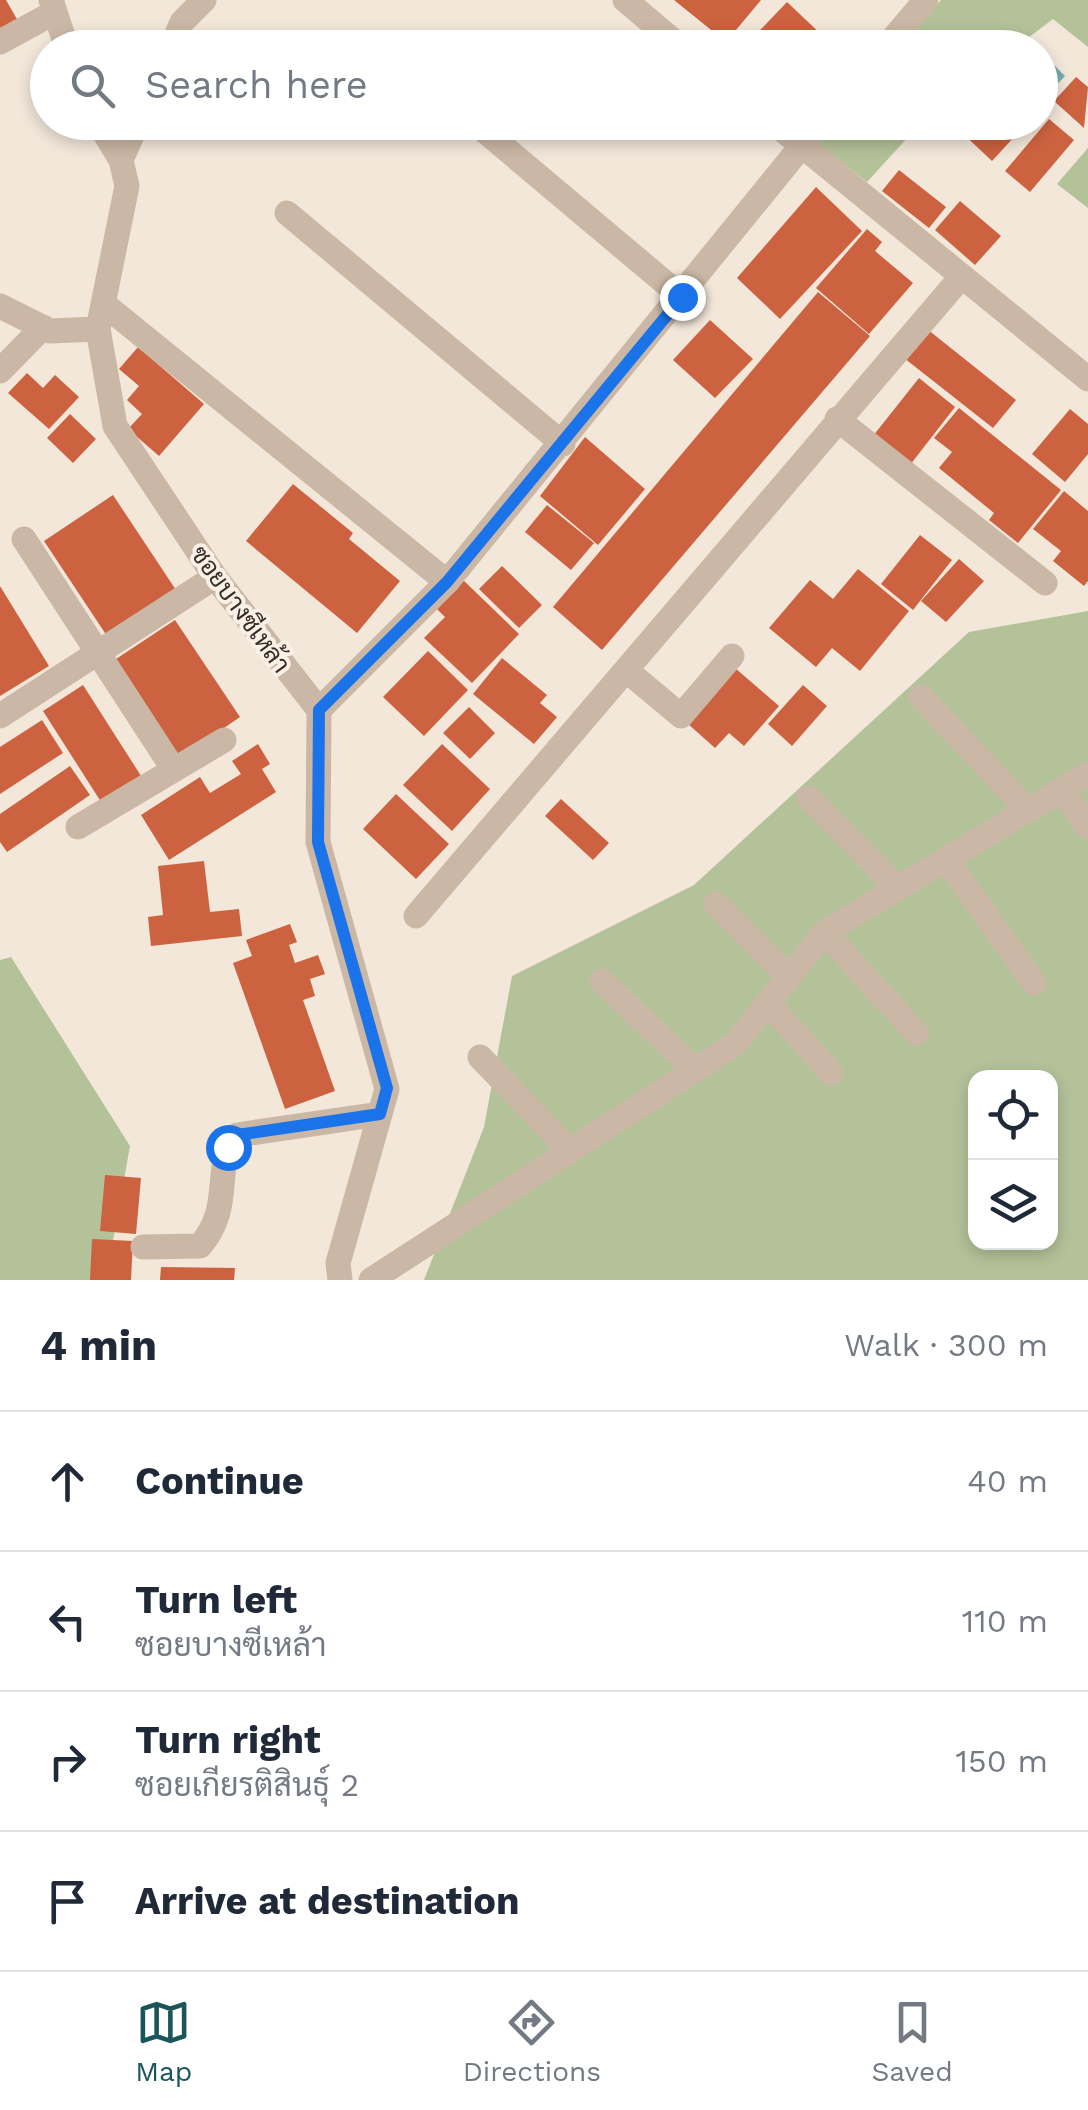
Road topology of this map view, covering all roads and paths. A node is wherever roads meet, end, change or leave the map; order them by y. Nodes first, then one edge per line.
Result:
1 (204, 0) edge
2 (625, 0) edge
3 (926, 0) edge
4 (53, 6) edge
5 (61, 30) edge
6 (179, 30) edge
7 (661, 30) edge
8 (900, 30) edge
9 (0, 42) edge
10 (109, 140) edge
11 (130, 140) edge
12 (495, 140) edge
13 (795, 140) edge
14 (805, 140) edge
15 (801, 145) junction
16 (121, 160) junction
17 (288, 212) dead end
18 (962, 276) junction
19 (682, 297) junction
20 (0, 306) edge
21 (101, 317) junction
22 (44, 327) junction
23 (0, 371) edge
24 (1088, 379) edge
25 (837, 419) junction
26 (564, 444) junction
27 (24, 539) dead end
28 (215, 577) junction
29 (447, 582) junction
30 (1044, 583) dead end
31 (98, 653) junction
32 (732, 656) dead end
33 (626, 670) junction
34 (921, 698) dead end
35 (319, 710) junction
36 (0, 716) edge
37 (224, 740) dead end
38 (174, 770) junction
39 (1088, 774) edge
40 (1062, 790) junction
41 (809, 798) dead end
42 (1028, 810) junction
43 (78, 827) dead end
44 (1088, 827) edge
45 (946, 859) junction
46 (898, 888) junction
47 (716, 904) dead end
48 (416, 916) dead end
49 (825, 932) junction
50 (788, 977) junction
51 (602, 981) dead end
52 (1034, 982) dead end
53 (768, 1003) junction
54 (916, 1032) dead end
55 (480, 1057) dead end
56 (695, 1070) junction
57 (831, 1073) dead end
58 (380, 1114) junction
59 (570, 1151) junction
60 (143, 1247) dead end
61 (340, 1280) edge
62 (371, 1280) edge

1 - 6 street
2 - 7 street
3 - 8 street
4 - 5 street
4 - 9 street
10 - 16 street
11 - 16 street, ซอยบางซีเหล้า
12 - 19 street
13 - 15 street
14 - 15 street
15 - 18 street
15 - 19 street
16 - 21 street, ซอยบางซีเหล้า
17 - 26 street
18 - 24 street
18 - 25 street
19 - 26 street
20 - 22 street
21 - 22 street
21 - 28 street, ซอยบางซีเหล้า
21 - 29 street
22 - 23 street
25 - 30 street
25 - 33 street
26 - 29 street
27 - 31 street
28 - 31 street
28 - 35 street, ซอยบางซีเหล้า
29 - 35 street
31 - 36 street
31 - 38 street
32 - 33 street
33 - 48 street
34 - 42 street
35 - 58 street
37 - 38 street
38 - 43 street
39 - 40 street
40 - 42 street
40 - 44 street
41 - 46 street
42 - 45 street
45 - 46 street
45 - 52 street
46 - 49 street
47 - 50 street
49 - 50 street
49 - 54 street
50 - 53 street
51 - 56 street
53 - 56 street
53 - 57 street
55 - 59 street
56 - 59 street
58 - 60 street
58 - 61 street
59 - 62 street

